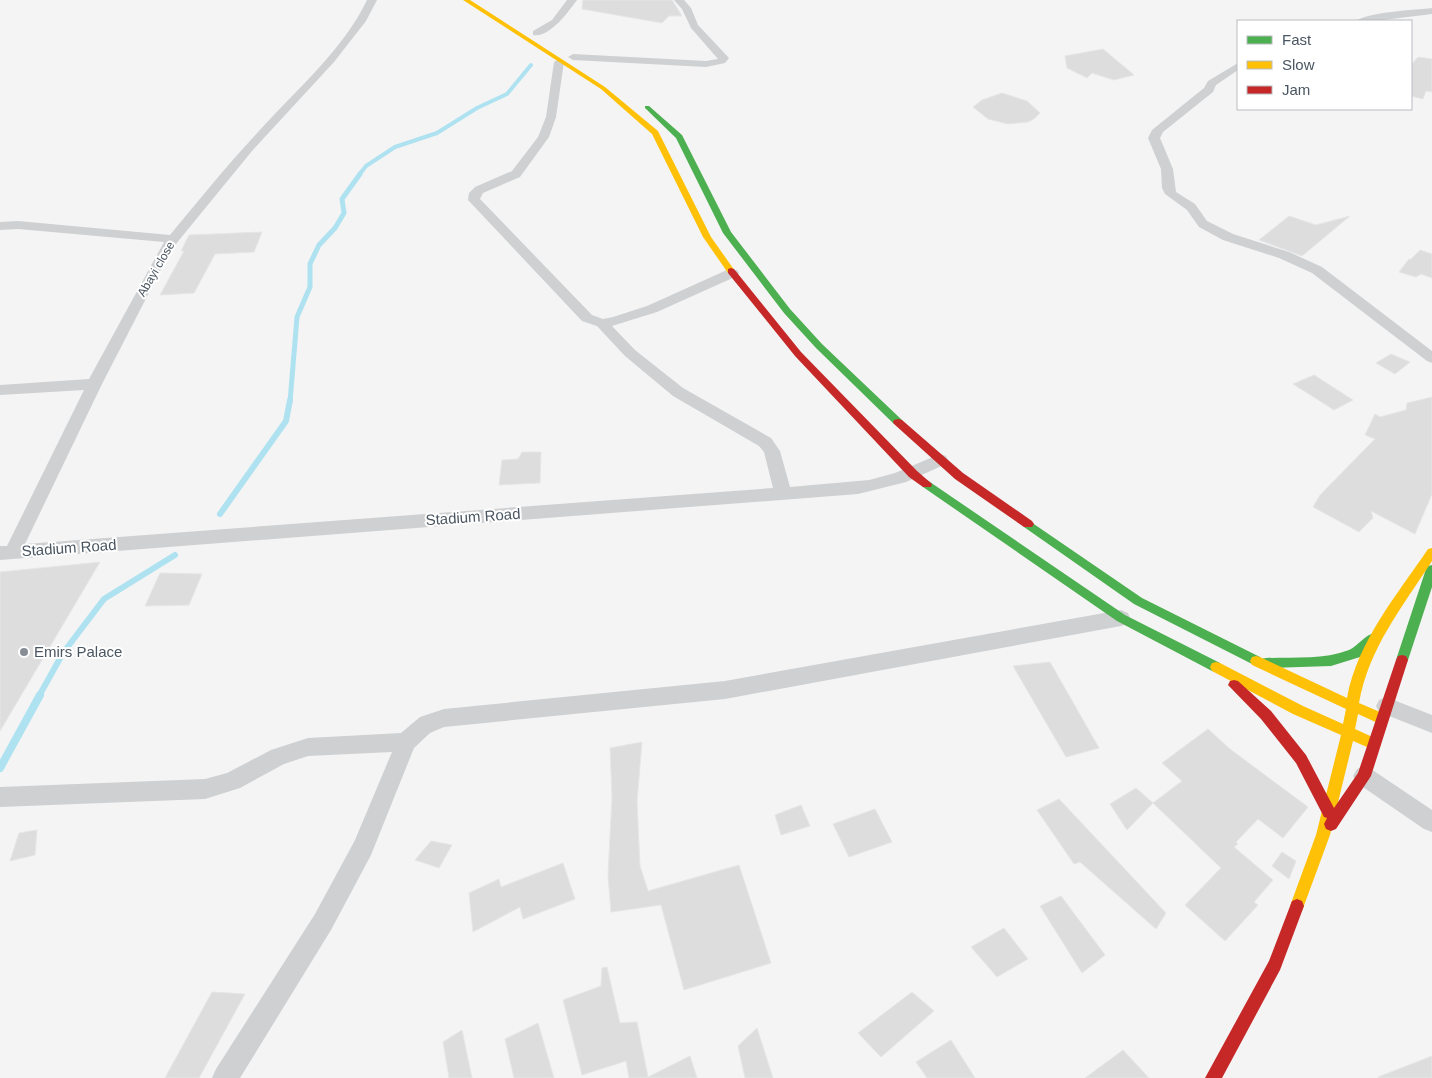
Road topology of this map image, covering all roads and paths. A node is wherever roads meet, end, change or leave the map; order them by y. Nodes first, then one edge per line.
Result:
1 (372, 0) edge
2 (466, 0) edge
3 (485, 0) edge
4 (572, 0) edge
5 (679, 0) edge
6 (1432, 11) edge
7 (1366, 20) edge
8 (536, 33) junction
9 (573, 57) junction
10 (559, 62) junction
11 (1237, 67) edge
12 (610, 79) dead end
13 (636, 98) dead end
14 (0, 226) edge
15 (172, 239) junction
16 (732, 273) junction
17 (602, 323) junction
18 (1432, 358) edge
19 (94, 384) junction
20 (0, 390) edge
21 (940, 460) junction
22 (913, 474) junction
23 (783, 494) junction
24 (6, 552) edge
25 (1432, 552) edge
26 (1432, 569) edge
27 (1121, 618) junction
28 (1375, 638) junction
29 (1211, 663) junction
30 (1262, 663) junction
31 (1351, 707) junction
32 (1384, 712) junction
33 (1432, 724) edge
34 (1348, 733) junction
35 (406, 742) junction
36 (1374, 744) junction
37 (1364, 776) junction
38 (1, 797) edge
39 (1329, 812) junction
40 (1432, 822) edge
41 (1323, 835) junction
42 (225, 1078) edge
43 (1213, 1078) edge

1 - 15 street, Abayi close
2 - 10 street
3 - 8 street
4 - 8 street
5 - 9 street
6 - 7 street
8 - 9 street
9 - 12 street
10 - 16 street
10 - 17 street
11 - 18 street
13 - 21 street
14 - 15 street
15 - 19 street, Abayi close
16 - 17 street
16 - 22 street
17 - 23 street
19 - 20 street
19 - 24 street, Abayi close
21 - 22 street, Stadium Road
21 - 30 street
22 - 23 street, Stadium Road
22 - 27 street
23 - 24 street, Stadium Road
25 - 28 street
26 - 32 street
27 - 29 street
27 - 35 street
28 - 30 street
28 - 31 street
29 - 34 street
29 - 39 street
30 - 31 street
31 - 32 street
31 - 34 street
32 - 33 street
32 - 36 street
34 - 36 street
34 - 39 street
35 - 38 street
35 - 42 street
36 - 37 street
37 - 40 street
37 - 41 street
39 - 41 street
41 - 43 street

